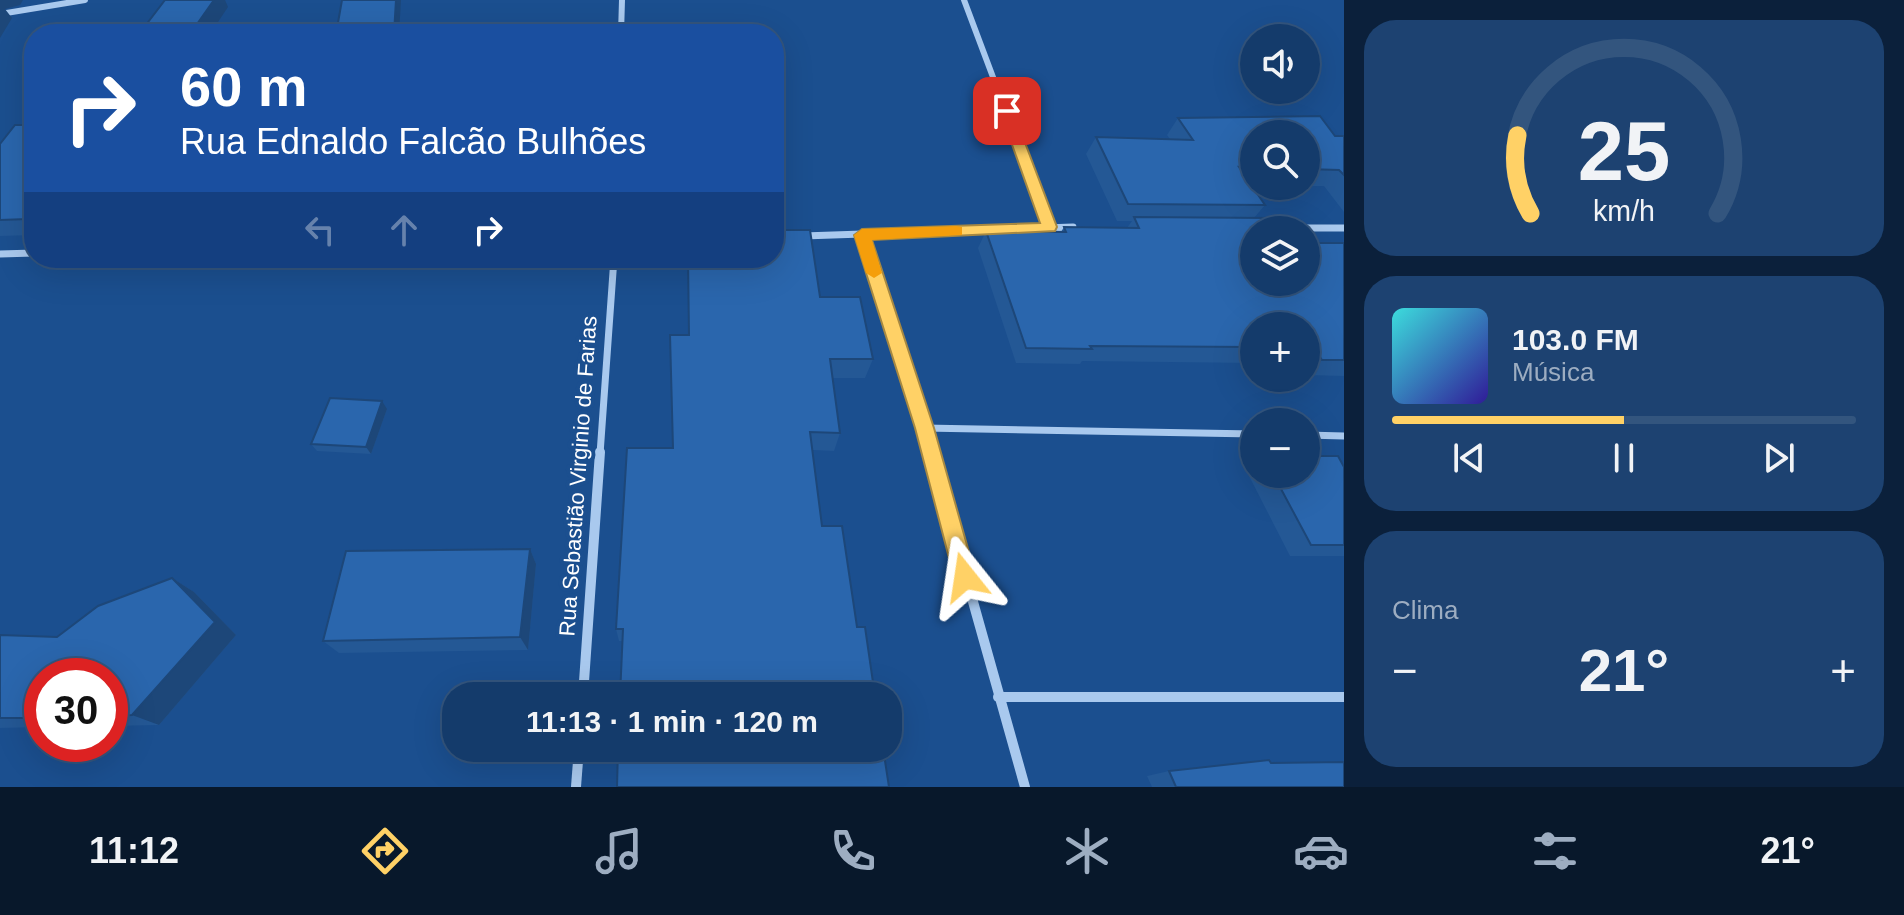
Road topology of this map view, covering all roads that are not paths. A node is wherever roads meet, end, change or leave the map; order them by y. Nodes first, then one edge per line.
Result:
1 (85, 0) edge
2 (622, 0) edge
3 (964, 0) edge
4 (0, 14) edge
5 (621, 24) edge
6 (1049, 227) junction
7 (1080, 228) edge
8 (1320, 228) edge
9 (1344, 228) edge
10 (862, 235) junction
11 (789, 236) edge
12 (24, 253) edge
13 (0, 254) edge
14 (613, 268) edge
15 (924, 428) junction
16 (1240, 434) edge
17 (1320, 435) edge
18 (1344, 436) edge
19 (584, 682) edge
20 (998, 697) junction
21 (1344, 697) edge
22 (578, 762) edge
23 (576, 787) edge
24 (1025, 787) edge

1 - 4 street
2 - 5 street
3 - 6 street
6 - 7 street
6 - 10 street
8 - 9 street
10 - 11 street
10 - 15 street
12 - 13 street
14 - 19 street, Rua Sebastião Virginio de Farias
15 - 16 street
15 - 20 street
17 - 18 street
20 - 21 street
20 - 24 street
22 - 23 street

